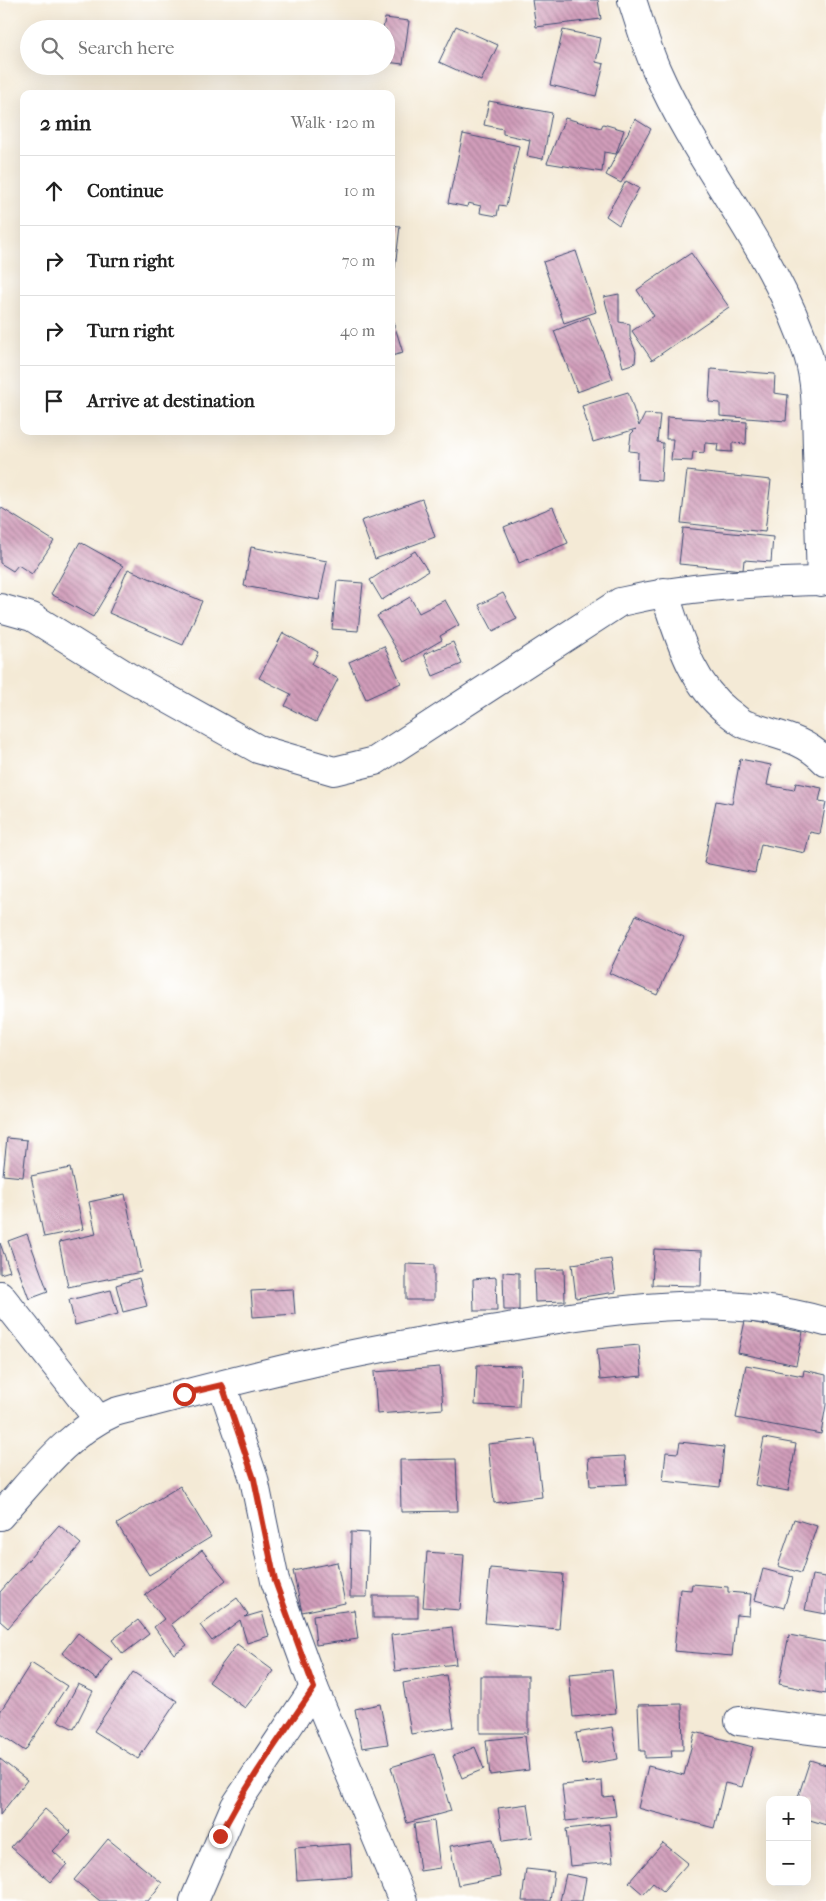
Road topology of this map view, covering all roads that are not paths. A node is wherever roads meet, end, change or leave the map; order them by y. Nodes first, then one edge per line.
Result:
1 (632, 0) edge
2 (820, 393) edge
3 (824, 582) edge
4 (664, 592) junction
5 (0, 608) edge
6 (826, 762) edge
7 (0, 1295) edge
8 (826, 1322) edge
9 (222, 1385) junction
10 (98, 1420) junction
11 (0, 1516) edge
12 (314, 1688) junction
13 (739, 1721) dead end
14 (826, 1732) edge
15 (194, 1901) edge
16 (403, 1901) edge

1 - 2 street
2 - 3 street
3 - 4 street
4 - 5 street
4 - 6 street
7 - 10 street
8 - 9 street
9 - 10 street
9 - 12 street
10 - 11 street
12 - 15 street
12 - 16 street
13 - 14 street

